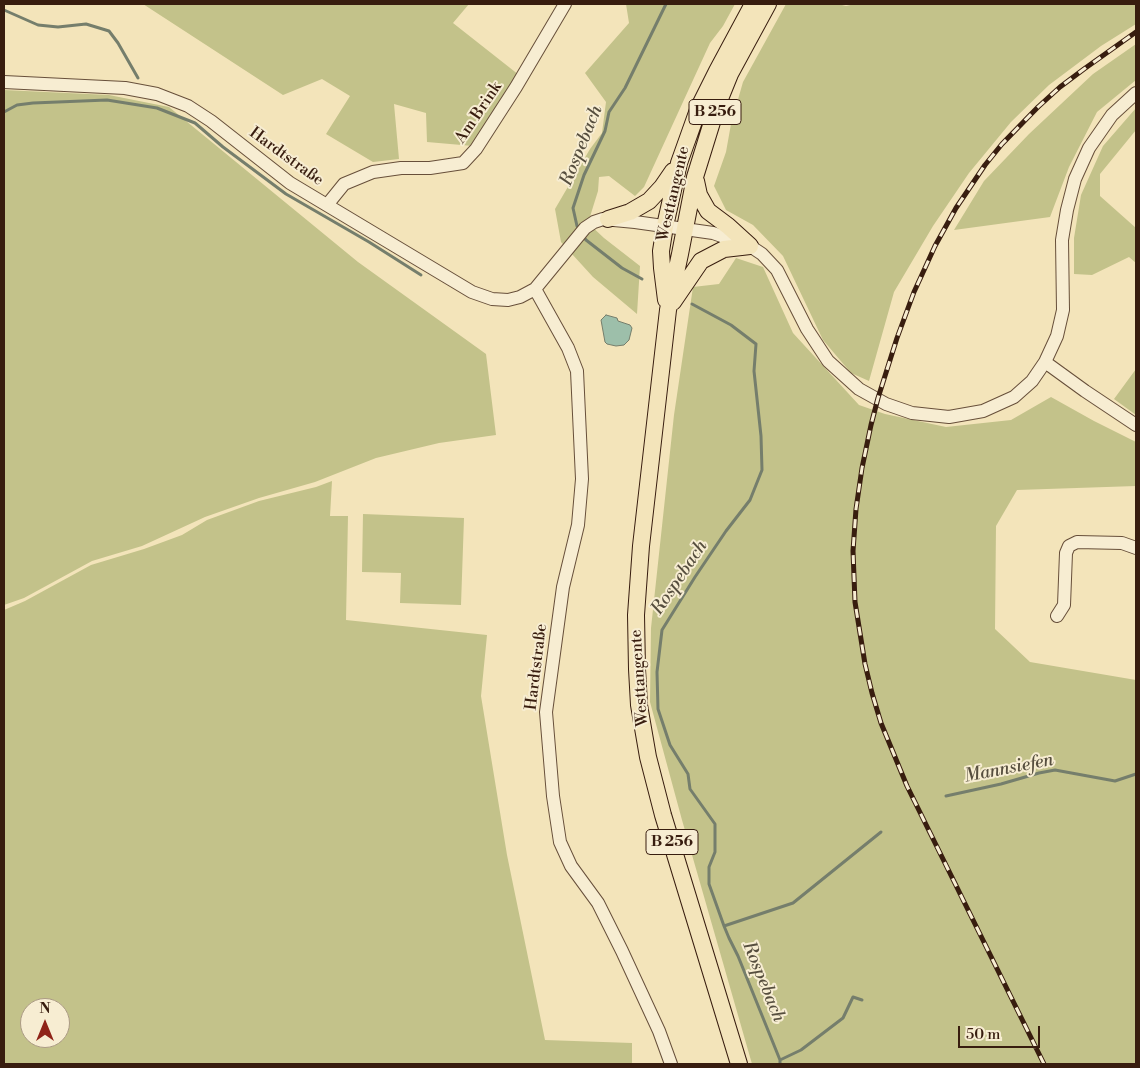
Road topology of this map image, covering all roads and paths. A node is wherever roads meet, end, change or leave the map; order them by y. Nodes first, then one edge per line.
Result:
1 (565, 4) edge
2 (753, 4) edge
3 (768, 4) edge
4 (4, 82) edge
5 (1136, 93) edge
6 (679, 162) junction
7 (695, 177) junction
8 (326, 205) junction
9 (608, 219) junction
10 (665, 226) junction
11 (685, 229) junction
12 (750, 246) junction
13 (534, 289) junction
14 (668, 310) junction
15 (1045, 362) junction
16 (1136, 425) edge
17 (1136, 548) edge
18 (1057, 616) dead end
19 (670, 1064) edge
20 (739, 1064) edge

1 - 8 street, Am Brink
2 - 6 main road, Westtangente / B 256
3 - 7 main road, Westtangente / B 256
4 - 8 street, Hardtstraße
5 - 15 street
6 - 9 main road, B 256
6 - 10 main road, Westtangente / B 256
7 - 11 main road, Westtangente / B 256
7 - 12 main road
8 - 13 street, Hardtstraße
9 - 10 street, Hardtstraße
9 - 13 street, Hardtstraße
10 - 11 street, Hardtstraße
10 - 14 main road, Westtangente / B 256
11 - 12 street, Hardtstraße
11 - 14 main road, Westtangente / B 256
12 - 14 main road, B 256
12 - 15 street
13 - 19 street, Hardtstraße
14 - 20 main road, Westtangente / B 256
15 - 16 street
17 - 18 street

